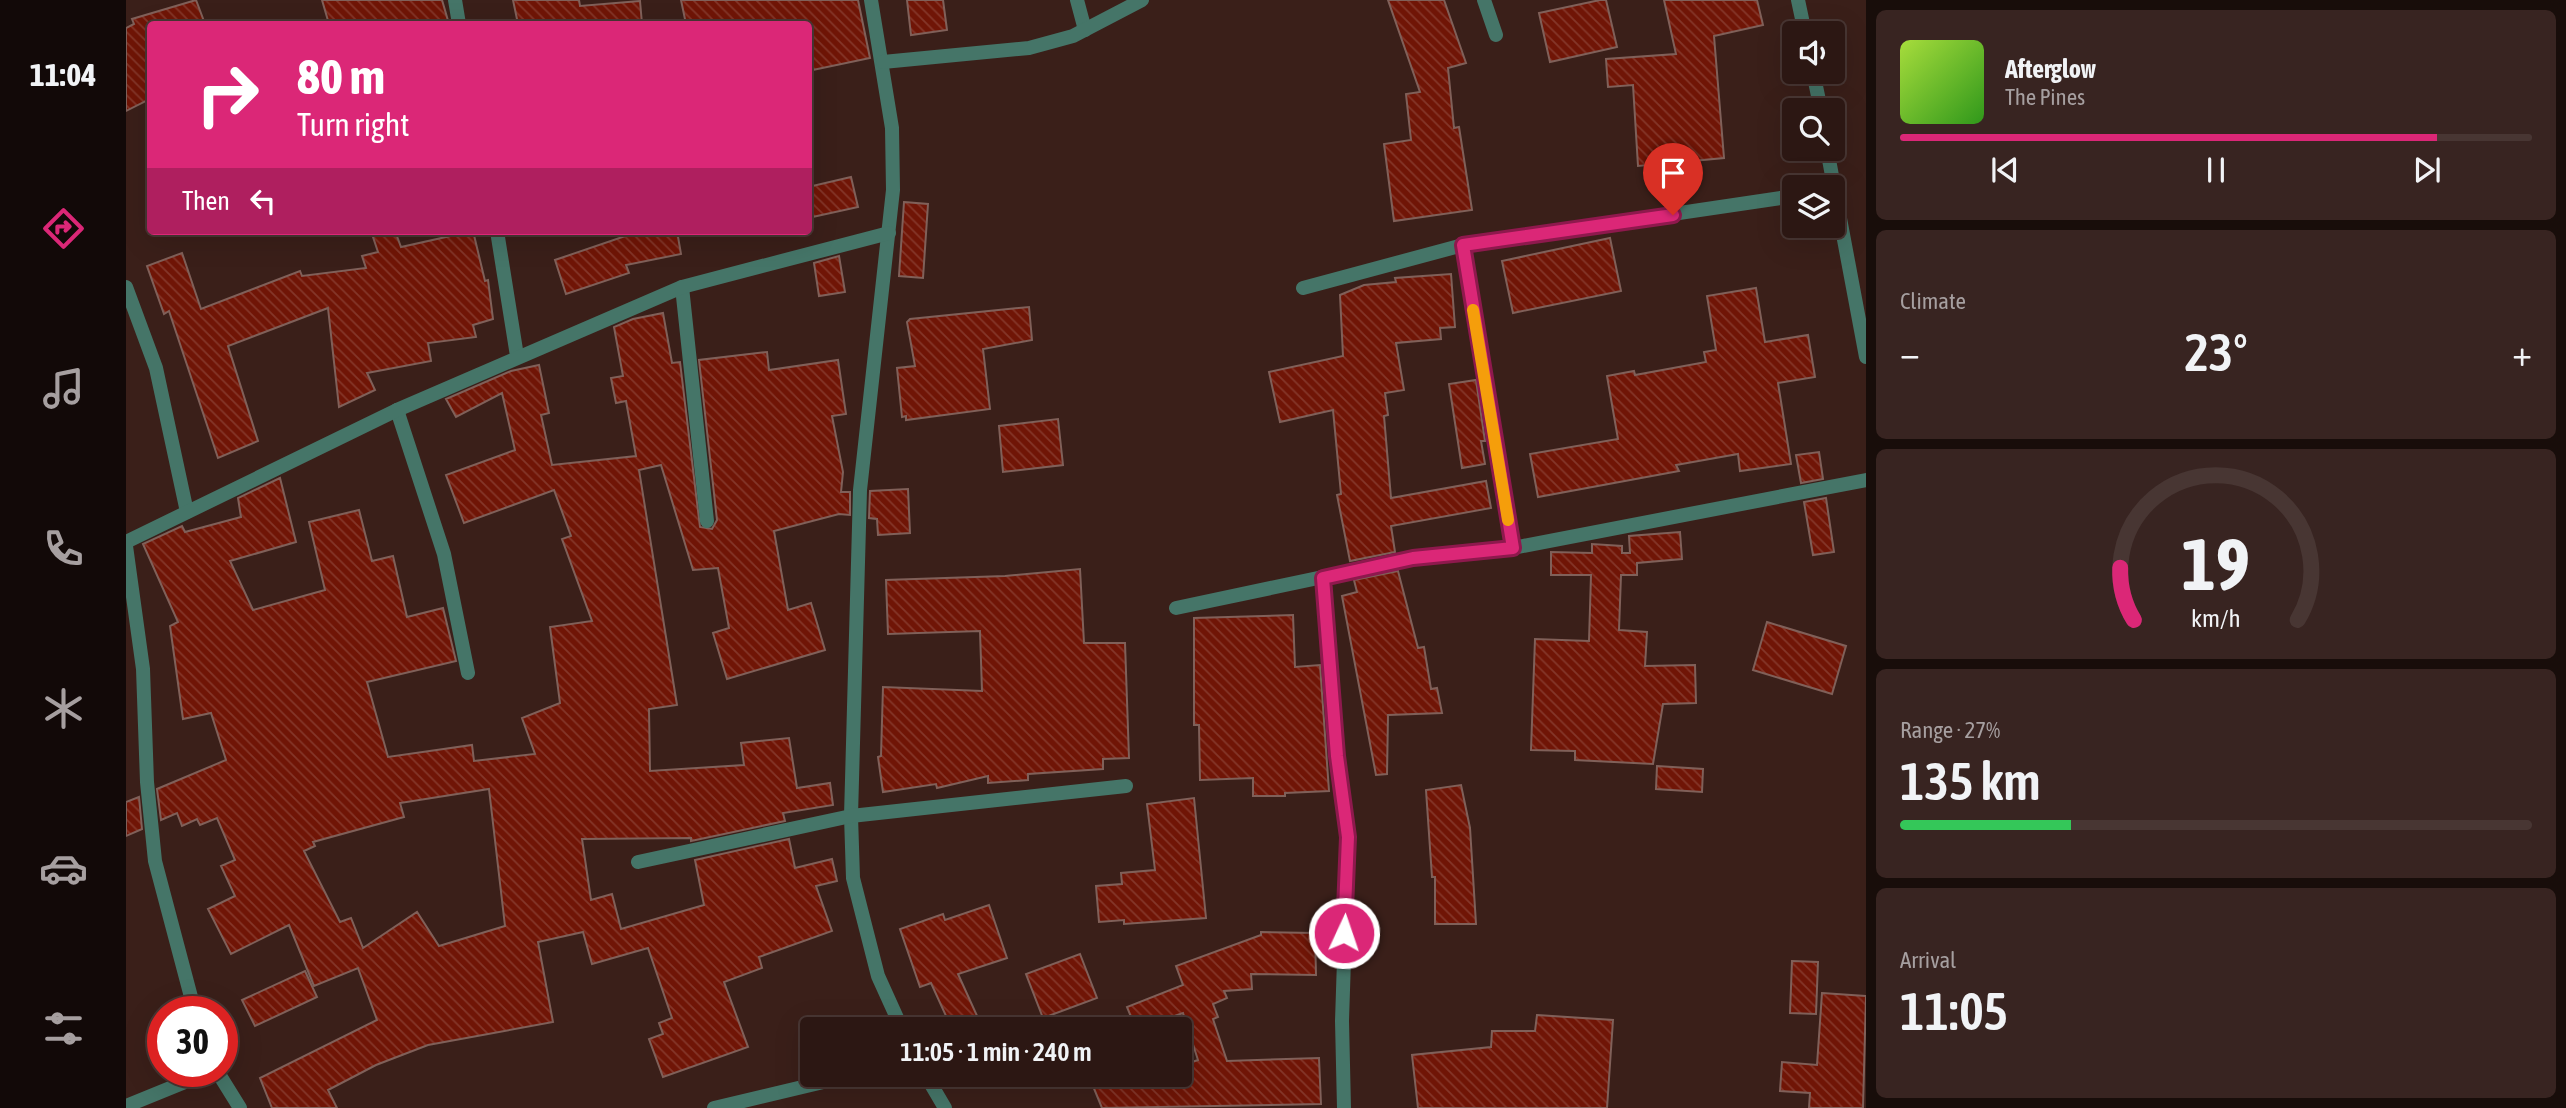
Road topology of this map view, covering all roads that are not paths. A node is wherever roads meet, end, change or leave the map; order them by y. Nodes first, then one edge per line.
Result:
1 (454, 0) edge
2 (871, 0) edge
3 (1077, 0) edge
4 (1142, 0) edge
5 (1484, 0) edge
6 (1798, 0) edge
7 (458, 21) edge
8 (1802, 21) edge
9 (1086, 30) junction
10 (1496, 35) dead end
11 (883, 62) junction
12 (1782, 198) edge
13 (889, 233) junction
14 (498, 235) edge
15 (1843, 238) edge
16 (1463, 245) junction
17 (126, 287) edge
18 (682, 287) junction
19 (1303, 288) dead end
20 (517, 356) junction
21 (1866, 356) edge
22 (397, 410) junction
23 (1866, 481) edge
24 (187, 512) junction
25 (707, 521) dead end
26 (126, 544) edge
27 (1513, 548) junction
28 (1323, 578) junction
29 (1176, 608) dead end
30 (468, 673) dead end
31 (1126, 786) dead end
32 (851, 816) junction
33 (638, 862) dead end
34 (191, 996) edge
35 (897, 1017) edge
36 (174, 1087) edge
37 (226, 1087) edge
38 (802, 1087) edge
39 (933, 1087) edge
40 (126, 1106) edge
41 (240, 1108) edge
42 (714, 1108) edge
43 (945, 1108) edge
44 (1344, 1108) edge

1 - 7 street
2 - 11 street
3 - 9 street
4 - 9 street
5 - 10 street
6 - 8 street
9 - 11 street
11 - 13 street
12 - 16 street
13 - 18 street
13 - 32 street
14 - 20 street
15 - 21 street
16 - 19 street
16 - 27 street
17 - 24 street
18 - 20 street
18 - 25 street
20 - 22 street
22 - 24 street
22 - 30 street
23 - 27 street
24 - 26 street
26 - 34 street
27 - 28 street
28 - 29 street
28 - 44 street
31 - 32 street
32 - 33 street
32 - 35 street
36 - 40 street
37 - 41 street
38 - 42 street
39 - 43 street

